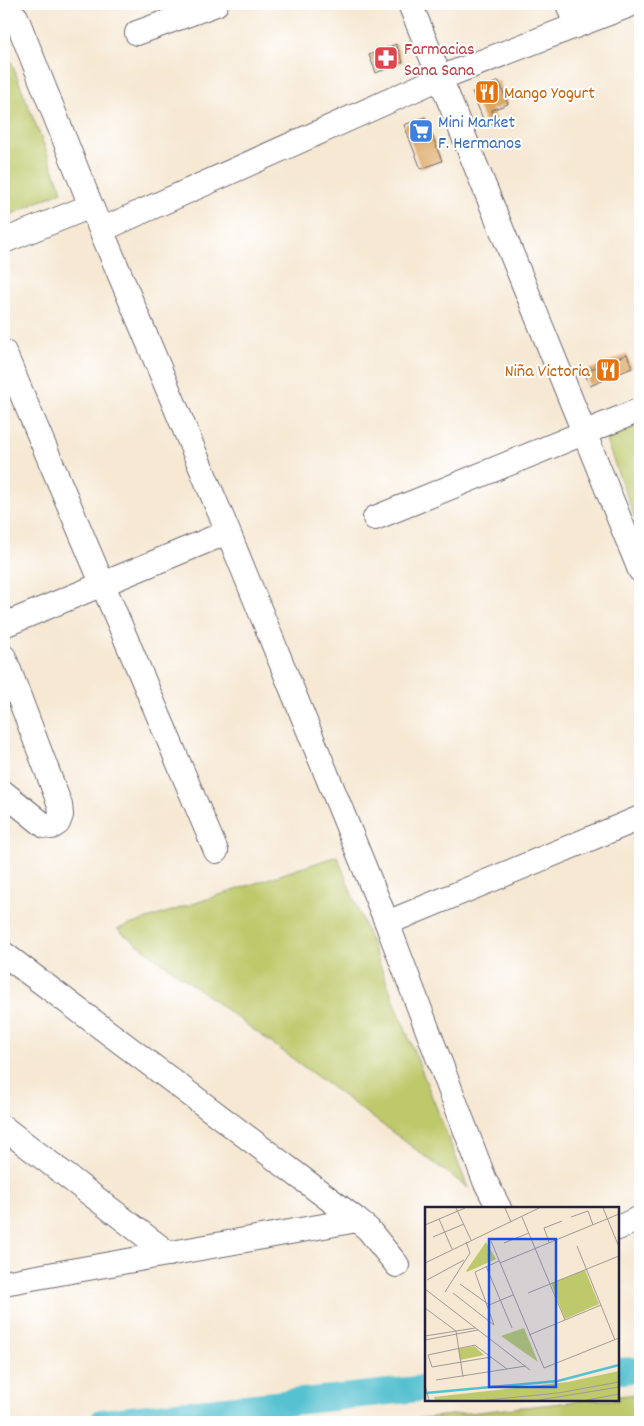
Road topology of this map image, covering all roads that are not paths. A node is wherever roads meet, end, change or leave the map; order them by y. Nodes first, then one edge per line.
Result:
1 (216, 4) edge
2 (410, 4) edge
3 (568, 4) edge
4 (632, 4) edge
5 (16, 17) dead end
6 (576, 26) junction
7 (138, 33) dead end
8 (440, 78) junction
9 (91, 206) junction
10 (101, 230) junction
11 (4, 241) edge
12 (4, 352) edge
13 (640, 410) edge
14 (584, 433) junction
15 (375, 518) dead end
16 (228, 532) junction
17 (640, 570) edge
18 (102, 585) junction
19 (4, 625) edge
20 (4, 657) edge
21 (4, 793) edge
22 (640, 818) edge
23 (216, 851) dead end
24 (387, 924) junction
25 (4, 954) edge
26 (8, 1135) edge
27 (499, 1207) edge
28 (640, 1218) edge
29 (357, 1220) junction
30 (619, 1228) edge
31 (170, 1254) junction
32 (397, 1265) dead end
33 (4, 1283) edge

1 - 7 street
2 - 8 street
3 - 6 street
4 - 6 street
5 - 9 street
6 - 8 street
8 - 10 street
8 - 14 street
9 - 10 street
9 - 11 street
10 - 16 street
12 - 18 street
13 - 14 street
14 - 15 street
14 - 17 street
16 - 18 street
16 - 24 street
18 - 19 street
18 - 23 street
20 - 21 street
22 - 24 street
24 - 27 street
25 - 29 street
26 - 31 street
28 - 30 street
29 - 31 street
29 - 32 street
31 - 33 street

